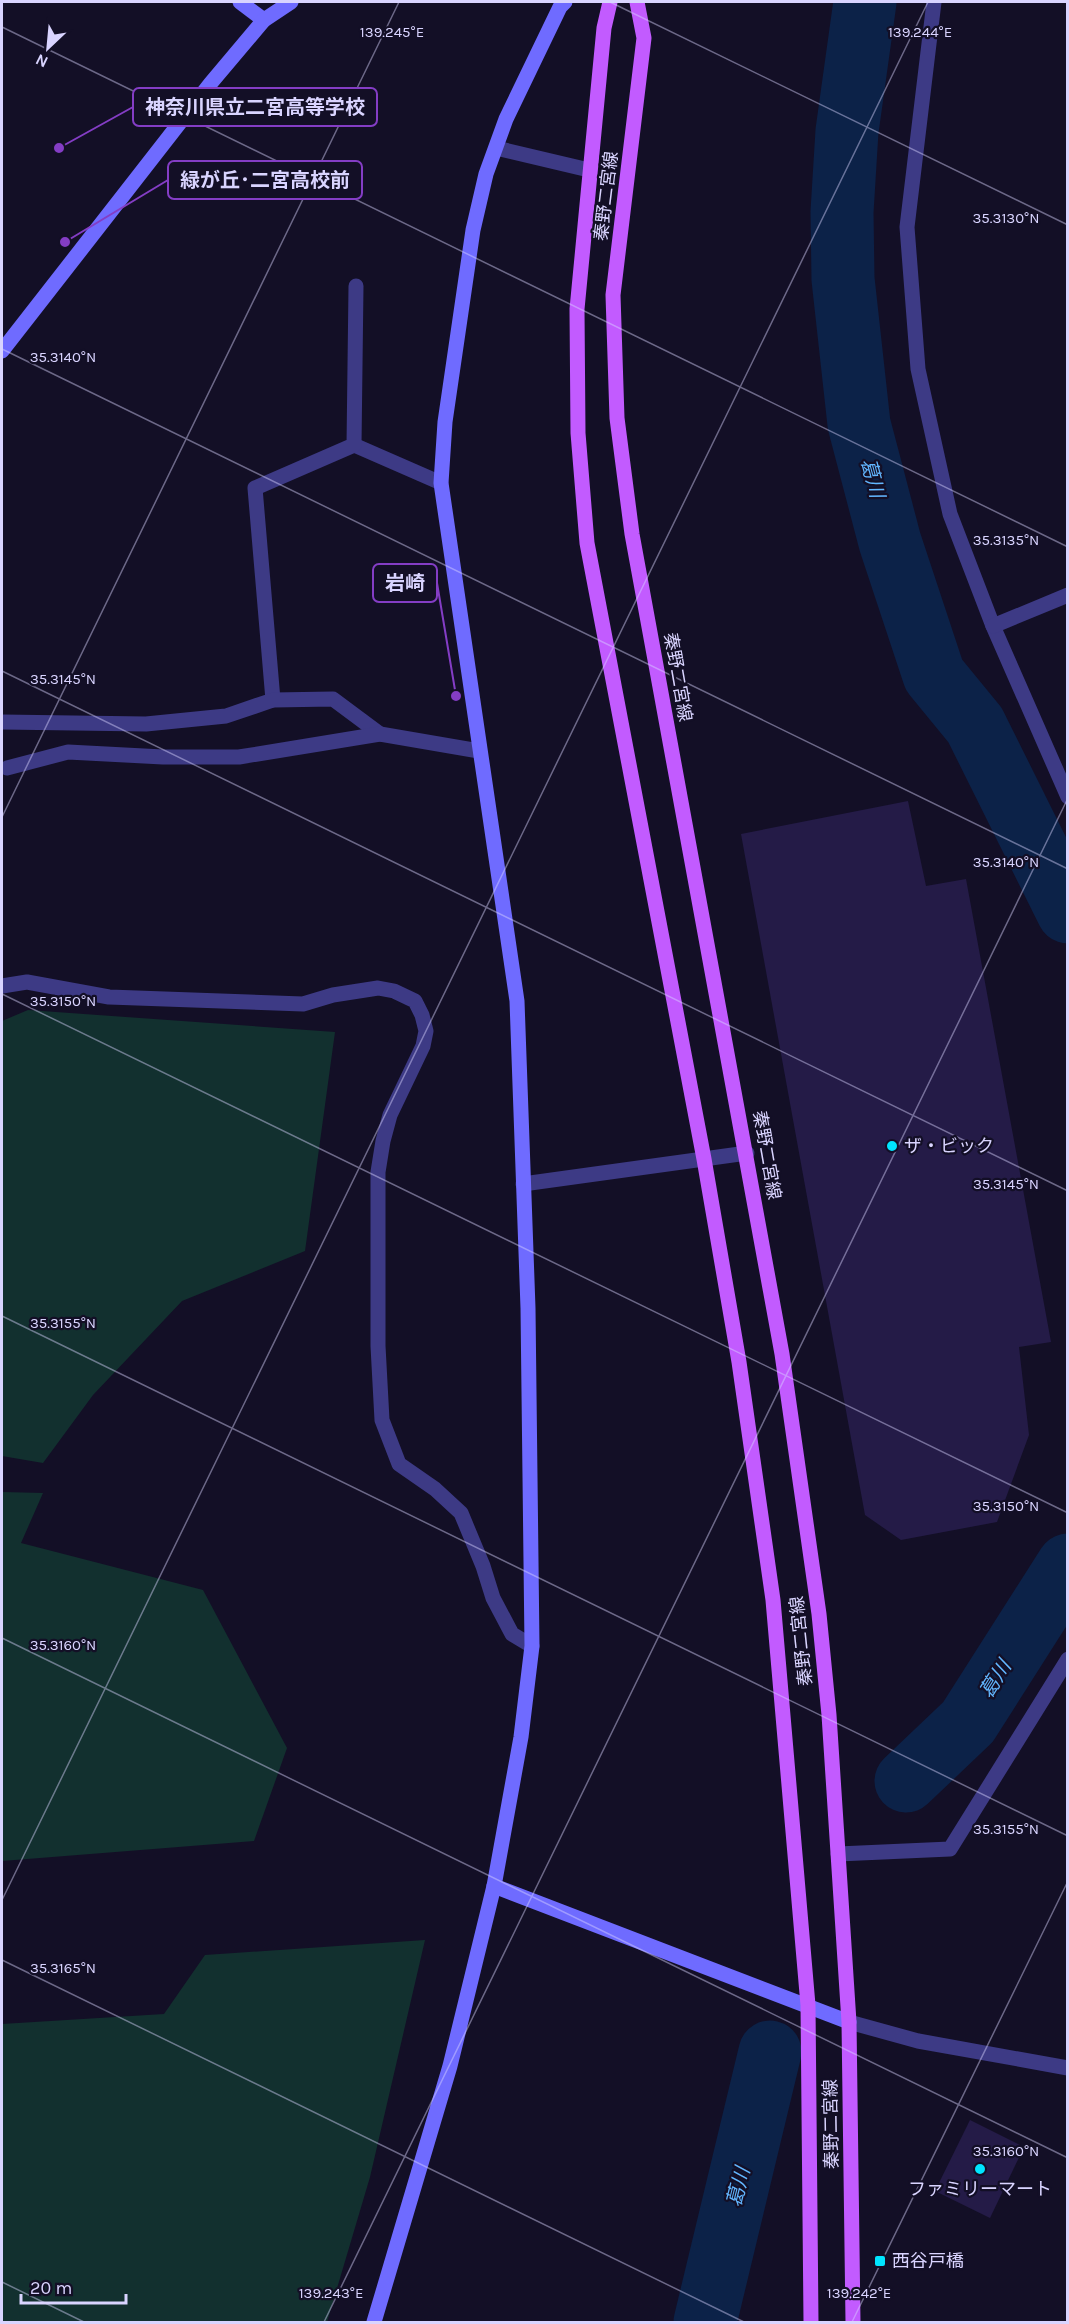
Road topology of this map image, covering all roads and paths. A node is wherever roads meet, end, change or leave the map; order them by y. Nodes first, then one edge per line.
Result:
1 (240, 2) edge
2 (291, 2) edge
3 (565, 2) edge
4 (610, 2) edge
5 (637, 2) edge
6 (934, 2) edge
7 (264, 20) junction
8 (496, 148) junction
9 (589, 170) junction
10 (356, 286) dead end
11 (2, 351) edge
12 (354, 445) junction
13 (441, 483) junction
14 (1068, 595) edge
15 (993, 626) junction
16 (273, 700) junction
17 (2, 722) edge
18 (380, 734) junction
19 (479, 751) junction
20 (7, 768) dead end
21 (1068, 796) edge
22 (2, 986) edge
23 (747, 1153) junction
24 (704, 1159) junction
25 (523, 1184) junction
26 (532, 1646) junction
27 (1068, 1659) edge
28 (838, 1854) junction
29 (494, 1886) junction
30 (808, 2005) junction
31 (849, 2022) junction
32 (1068, 2068) edge
33 (374, 2322) edge
34 (811, 2322) edge
35 (853, 2322) edge

1 - 7 street
2 - 7 street
3 - 8 street
4 - 9 main road, 秦野二宮線
5 - 23 main road, 秦野二宮線
6 - 15 street
7 - 11 street
8 - 9 street
8 - 13 street
9 - 24 main road, 秦野二宮線
10 - 12 street
12 - 13 street
12 - 16 street
13 - 19 street
14 - 15 street
15 - 21 street
16 - 17 street
16 - 18 street
18 - 19 street
18 - 20 street
19 - 25 street
22 - 26 street
23 - 24 street
23 - 28 main road, 秦野二宮線
24 - 25 street
24 - 30 main road, 秦野二宮線
25 - 26 street
26 - 29 street
27 - 28 street
28 - 31 main road, 秦野二宮線
29 - 30 street
29 - 33 street
30 - 31 street
30 - 34 main road, 秦野二宮線
31 - 32 street
31 - 35 main road, 秦野二宮線

